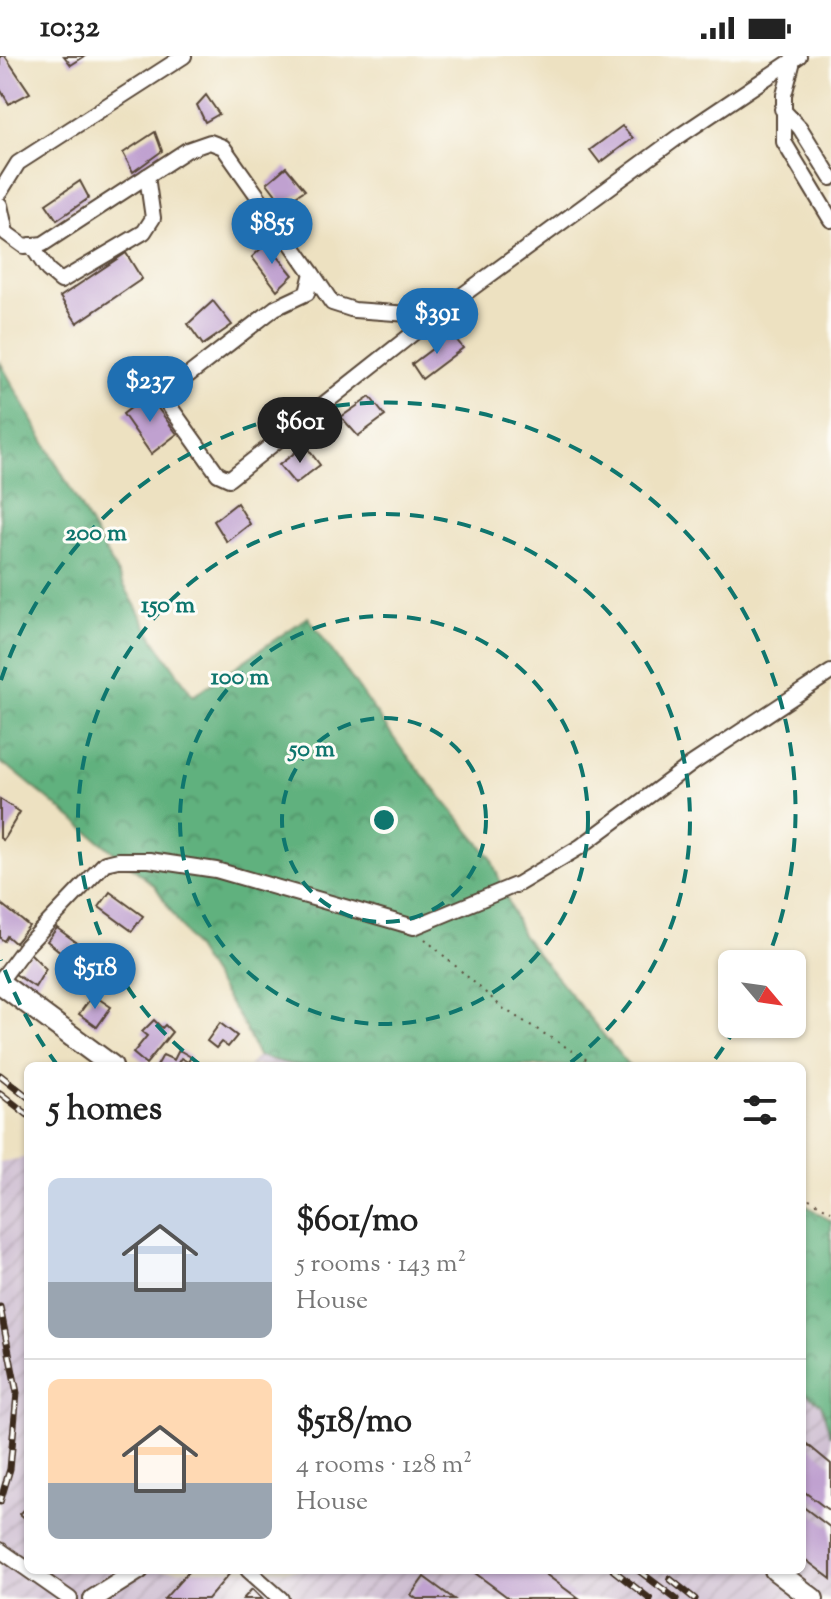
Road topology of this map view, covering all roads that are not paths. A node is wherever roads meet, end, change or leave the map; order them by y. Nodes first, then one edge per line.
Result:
1 (184, 56) edge
2 (796, 59) edge
3 (782, 109) junction
4 (147, 176) junction
5 (831, 178) edge
6 (0, 192) edge
7 (0, 205) edge
8 (831, 220) edge
9 (31, 245) junction
10 (312, 273) junction
11 (436, 316) junction
12 (831, 672) edge
13 (0, 982) edge
14 (107, 1062) edge
15 (0, 1550) edge
16 (24, 1567) edge
17 (34, 1574) edge
18 (133, 1574) edge
19 (253, 1574) edge
20 (780, 1574) edge
21 (70, 1599) edge
22 (93, 1599) edge
23 (281, 1599) edge
24 (813, 1599) edge

1 - 6 street
2 - 3 street
2 - 11 street
3 - 5 street
3 - 8 street
4 - 9 street
4 - 9 street
4 - 10 street
7 - 9 street
10 - 11 street
10 - 11 street
12 - 13 street
13 - 14 highway
15 - 16 street
17 - 21 street
18 - 22 main road
19 - 23 street
20 - 24 highway

